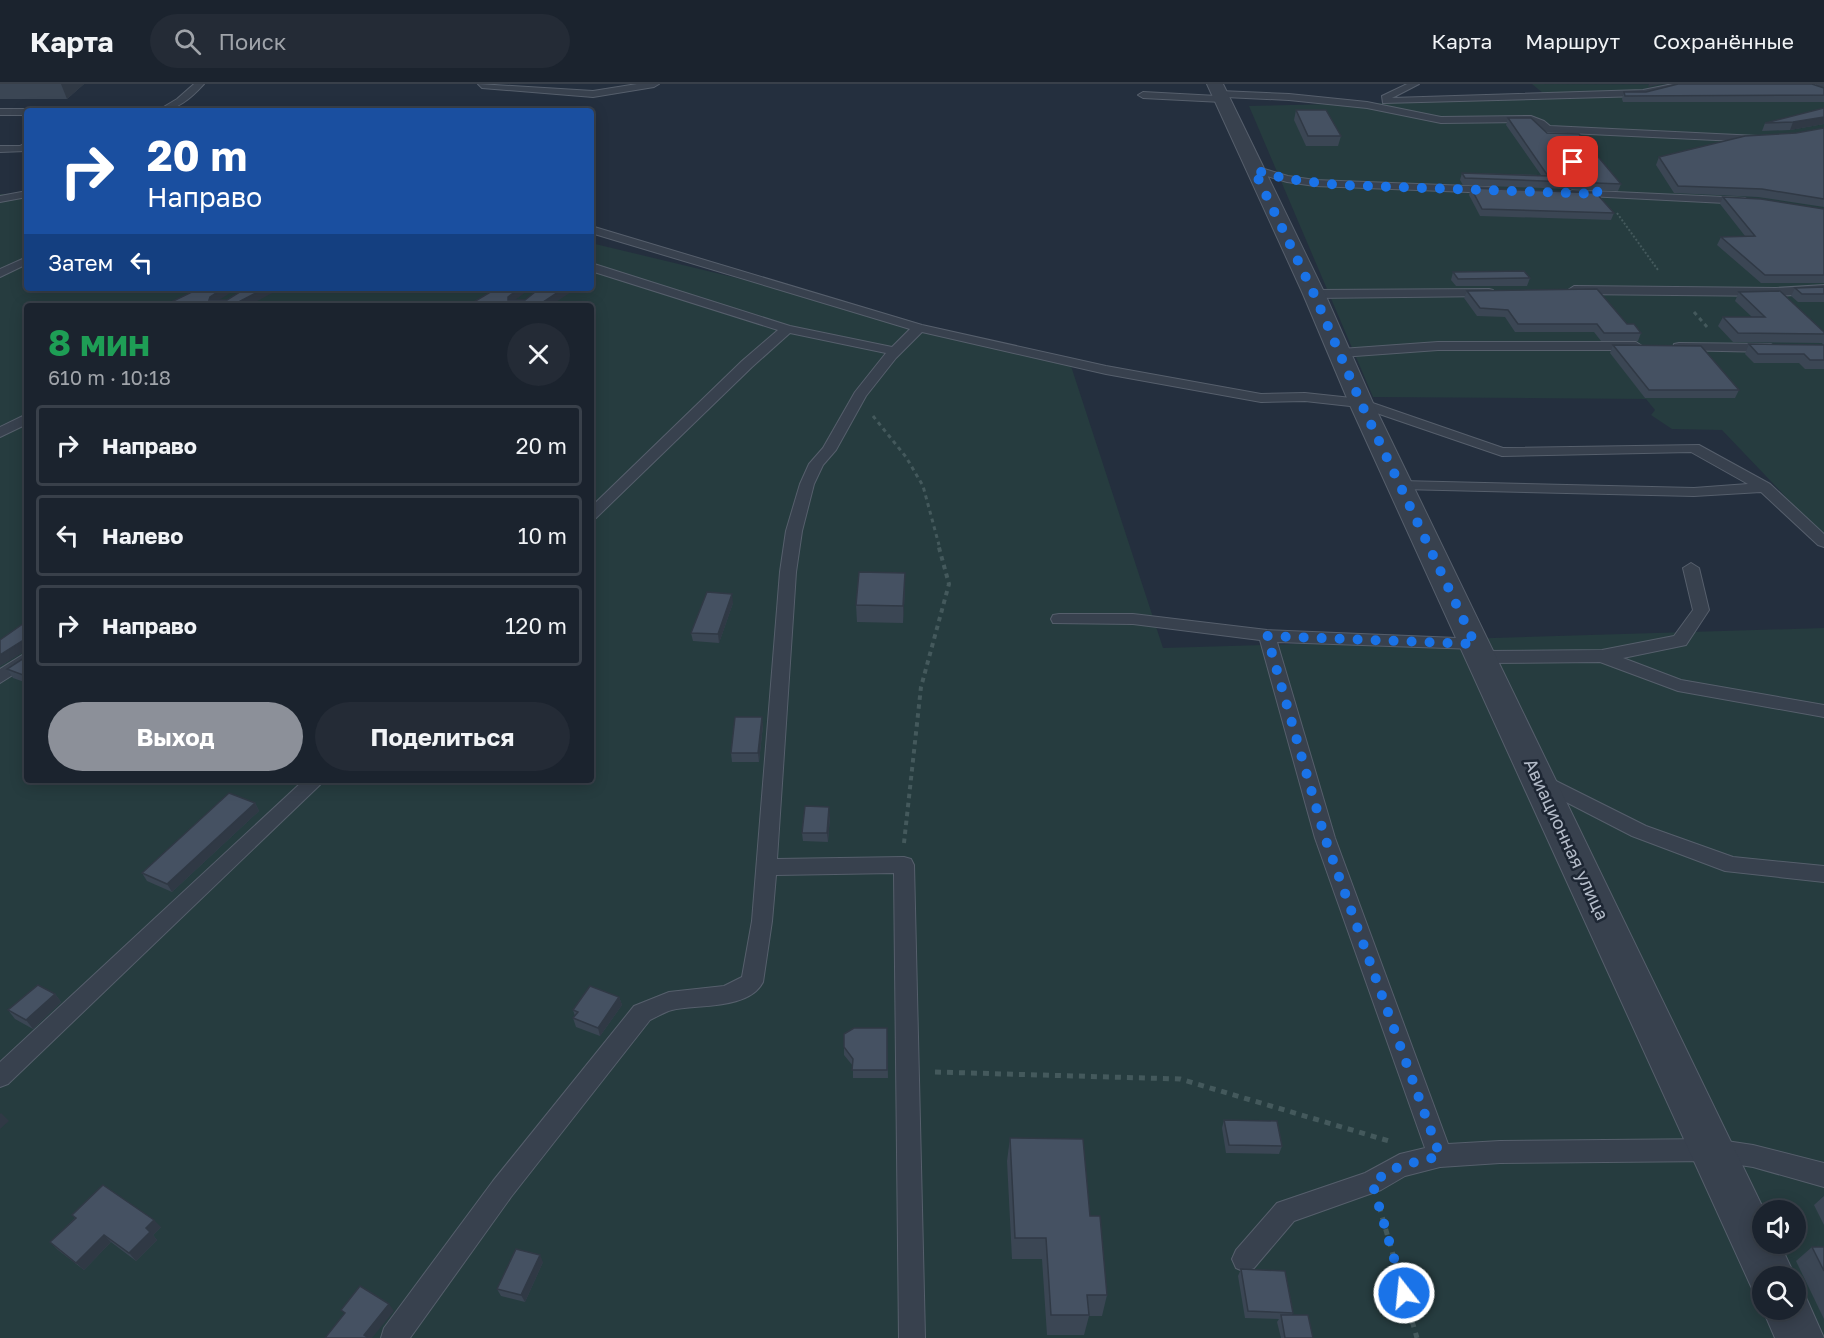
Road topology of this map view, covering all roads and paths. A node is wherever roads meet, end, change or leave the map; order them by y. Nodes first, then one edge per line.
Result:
1 (199, 84) edge
2 (654, 84) edge
3 (1414, 84) edge
4 (1686, 84) edge
5 (1820, 84) edge
6 (482, 85) edge
7 (1824, 85) edge
8 (540, 87) edge
9 (1219, 92) edge
10 (1143, 95) dead end
11 (1371, 103) junction
12 (167, 108) edge
13 (24, 111) edge
14 (0, 112) edge
15 (1772, 138) edge
16 (24, 147) edge
17 (0, 149) edge
18 (1254, 170) junction
19 (1504, 191) edge
20 (1564, 193) edge
21 (24, 195) edge
22 (0, 199) edge
23 (1758, 202) edge
24 (594, 230) edge
25 (24, 261) edge
26 (594, 268) edge
27 (0, 273) edge
28 (1824, 289) edge
29 (1561, 290) edge
30 (1776, 292) junction
31 (1500, 293) edge
32 (1314, 294) junction
33 (1792, 306) edge
34 (919, 328) junction
35 (787, 329) junction
36 (1790, 348) edge
37 (895, 351) junction
38 (1341, 353) junction
39 (860, 395) junction
40 (1361, 403) junction
41 (24, 420) edge
42 (0, 433) edge
43 (1401, 485) junction
44 (1765, 487) junction
45 (594, 512) edge
46 (1824, 542) edge
47 (1691, 568) dead end
48 (1059, 619) dead end
49 (1267, 636) junction
50 (1478, 650) junction
51 (1602, 656) junction
52 (24, 660) edge
53 (0, 678) edge
54 (1824, 711) edge
55 (1538, 779) junction
56 (313, 783) edge
57 (903, 865) junction
58 (767, 867) junction
59 (1824, 874) edge
60 (907, 1071) junction
61 (0, 1077) edge
62 (1713, 1150) junction
63 (1440, 1156) junction
64 (1824, 1175) edge
65 (1372, 1182) junction
66 (1245, 1259) dead end
67 (1766, 1266) edge
68 (1792, 1320) edge
69 (394, 1338) edge
70 (912, 1338) edge
71 (1417, 1338) edge
72 (1800, 1338) edge

1 - 12 lane
2 - 8 lane
3 - 11 lane
4 - 11 lane
5 - 7 lane
6 - 8 lane
9 - 10 lane
9 - 11 lane
9 - 18 street, Авиационная улица
11 - 15 lane
13 - 14 lane
16 - 17 lane
18 - 19 lane
18 - 32 street, Авиационная улица
20 - 23 lane
21 - 22 lane
24 - 34 lane
25 - 27 lane
26 - 35 lane
28 - 30 lane
29 - 30 lane
30 - 33 lane
31 - 32 lane
32 - 38 street, Авиационная улица
34 - 37 lane
34 - 40 lane
35 - 37 lane
35 - 45 lane
36 - 38 lane
37 - 39 lane
38 - 40 street, Авиационная улица
39 - 57 path
39 - 58 lane
40 - 43 street, Авиационная улица
40 - 44 lane
41 - 42 lane
43 - 44 lane
43 - 50 street, Авиационная улица
44 - 46 lane
47 - 51 lane
48 - 49 lane
49 - 50 lane
49 - 63 lane
50 - 51 lane
50 - 55 street, Авиационная улица
51 - 54 lane
52 - 53 lane
55 - 59 lane
55 - 62 street, Авиационная улица
56 - 61 lane
57 - 58 lane
57 - 60 lane
58 - 69 lane
60 - 63 path
60 - 70 lane
62 - 63 lane
62 - 64 lane
62 - 67 street, Авиационная улица
63 - 65 lane
65 - 66 lane
65 - 71 path
68 - 72 street

